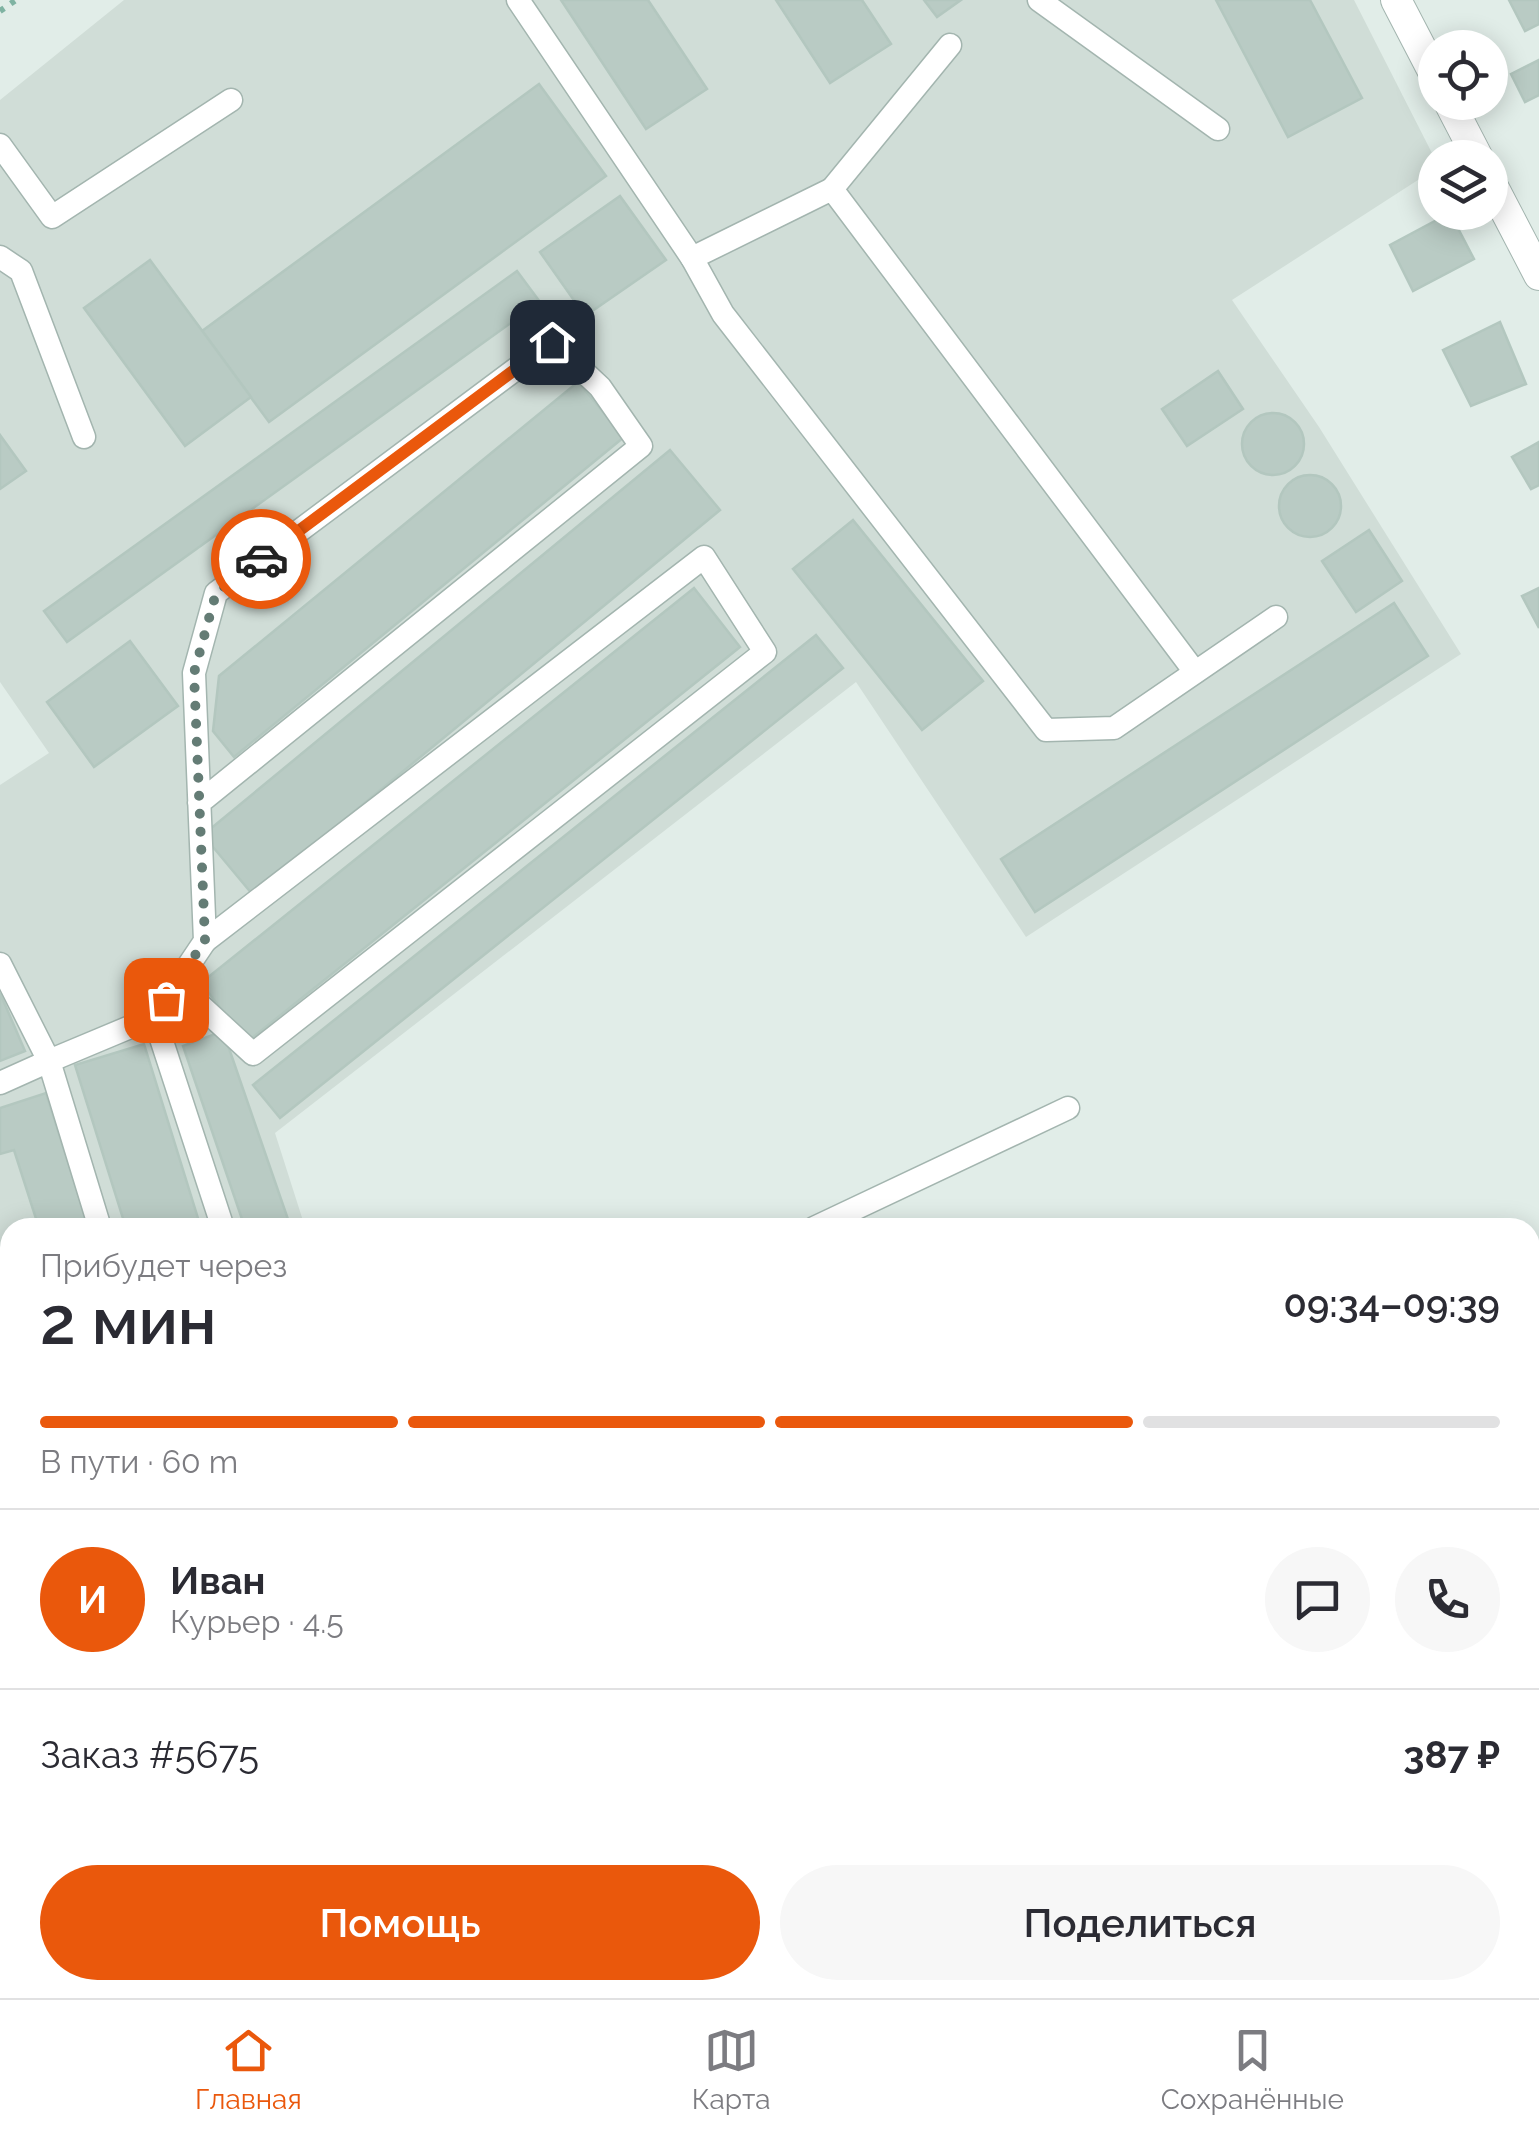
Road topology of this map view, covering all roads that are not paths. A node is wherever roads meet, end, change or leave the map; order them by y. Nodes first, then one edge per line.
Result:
1 (518, 0) edge
2 (1039, 0) edge
3 (1396, 0) edge
4 (1418, 42) edge
5 (950, 45) dead end
6 (231, 100) dead end
7 (1218, 129) dead end
8 (0, 145) edge
9 (832, 189) junction
10 (1508, 216) edge
11 (0, 257) edge
12 (692, 258) junction
13 (1539, 275) edge
14 (84, 438) dead end
15 (1276, 617) dead end
16 (1195, 672) junction
17 (200, 803) junction
18 (205, 940) junction
19 (0, 964) edge
20 (176, 983) junction
21 (154, 1017) junction
22 (49, 1061) junction
23 (0, 1083) edge
24 (1068, 1108) dead end
25 (97, 1218) edge
26 (220, 1218) edge
27 (835, 1218) edge

1 - 12 lane
2 - 7 lane
3 - 4 street
5 - 9 lane
6 - 8 lane
9 - 12 lane
9 - 16 lane
10 - 13 street
11 - 14 lane
12 - 16 lane
15 - 16 lane
17 - 17 lane
17 - 18 lane
18 - 20 lane
18 - 20 lane
19 - 22 lane
20 - 21 lane
21 - 22 lane
21 - 26 lane
22 - 23 lane
22 - 25 lane
24 - 27 lane

